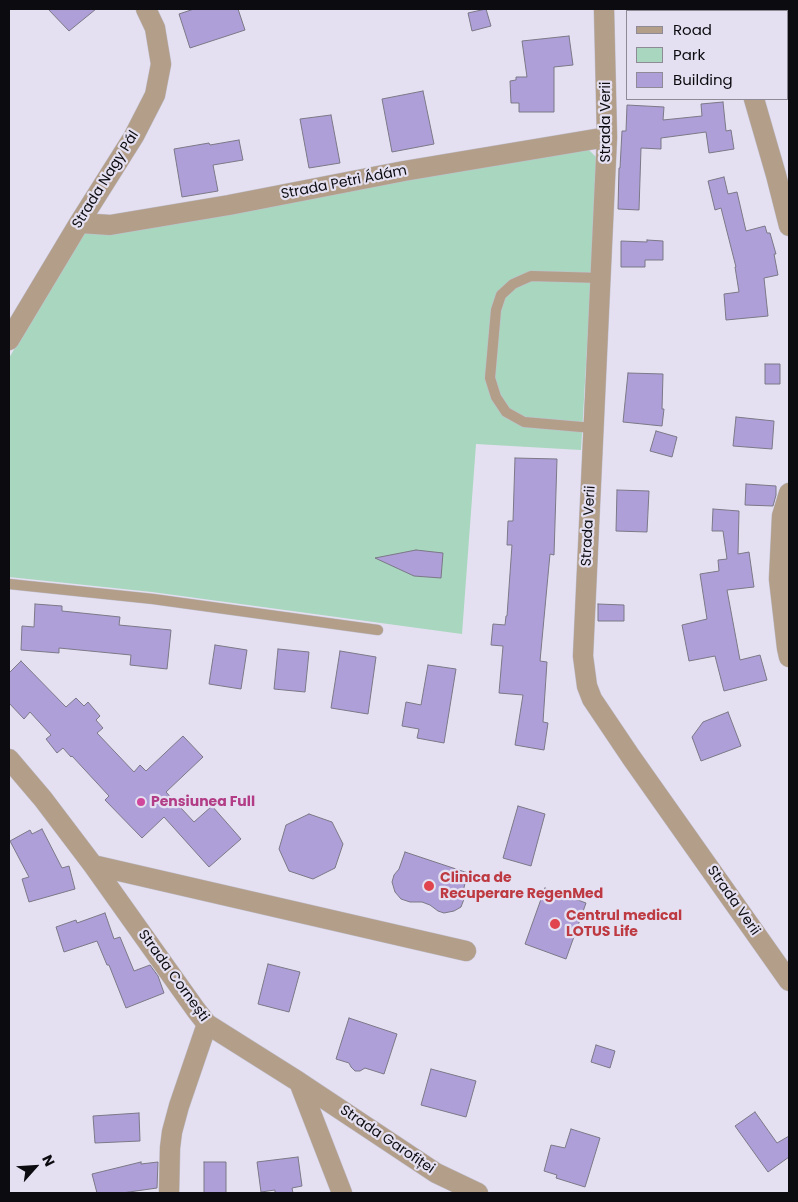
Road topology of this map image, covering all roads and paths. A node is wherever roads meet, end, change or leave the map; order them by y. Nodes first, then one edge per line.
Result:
1 (146, 9) edge
2 (604, 9) edge
3 (754, 100) edge
4 (607, 137) junction
5 (80, 223) junction
6 (789, 226) edge
7 (601, 278) junction
8 (9, 340) edge
9 (593, 428) junction
10 (789, 494) edge
11 (9, 584) edge
12 (378, 630) dead end
13 (789, 657) edge
14 (9, 758) edge
15 (93, 865) junction
16 (466, 951) dead end
17 (789, 981) edge
18 (207, 1024) junction
19 (299, 1082) junction
20 (169, 1193) edge
21 (342, 1193) edge
22 (478, 1193) edge

1 - 5 street, Strada Nagy Pál
2 - 4 street, Strada Verii
3 - 6 street
4 - 5 street, Strada Petri Ádám
4 - 7 street, Strada Verii
5 - 8 street, Strada Nagy Pál
7 - 9 street, Strada Verii
7 - 9 lane
9 - 17 street, Strada Verii
10 - 13 street
11 - 12 lane
14 - 15 street, Strada Cornești
15 - 16 street
15 - 18 street, Strada Cornești
18 - 19 street, Strada Cornești
18 - 20 street
19 - 21 street
19 - 22 street, Strada Garofiței

